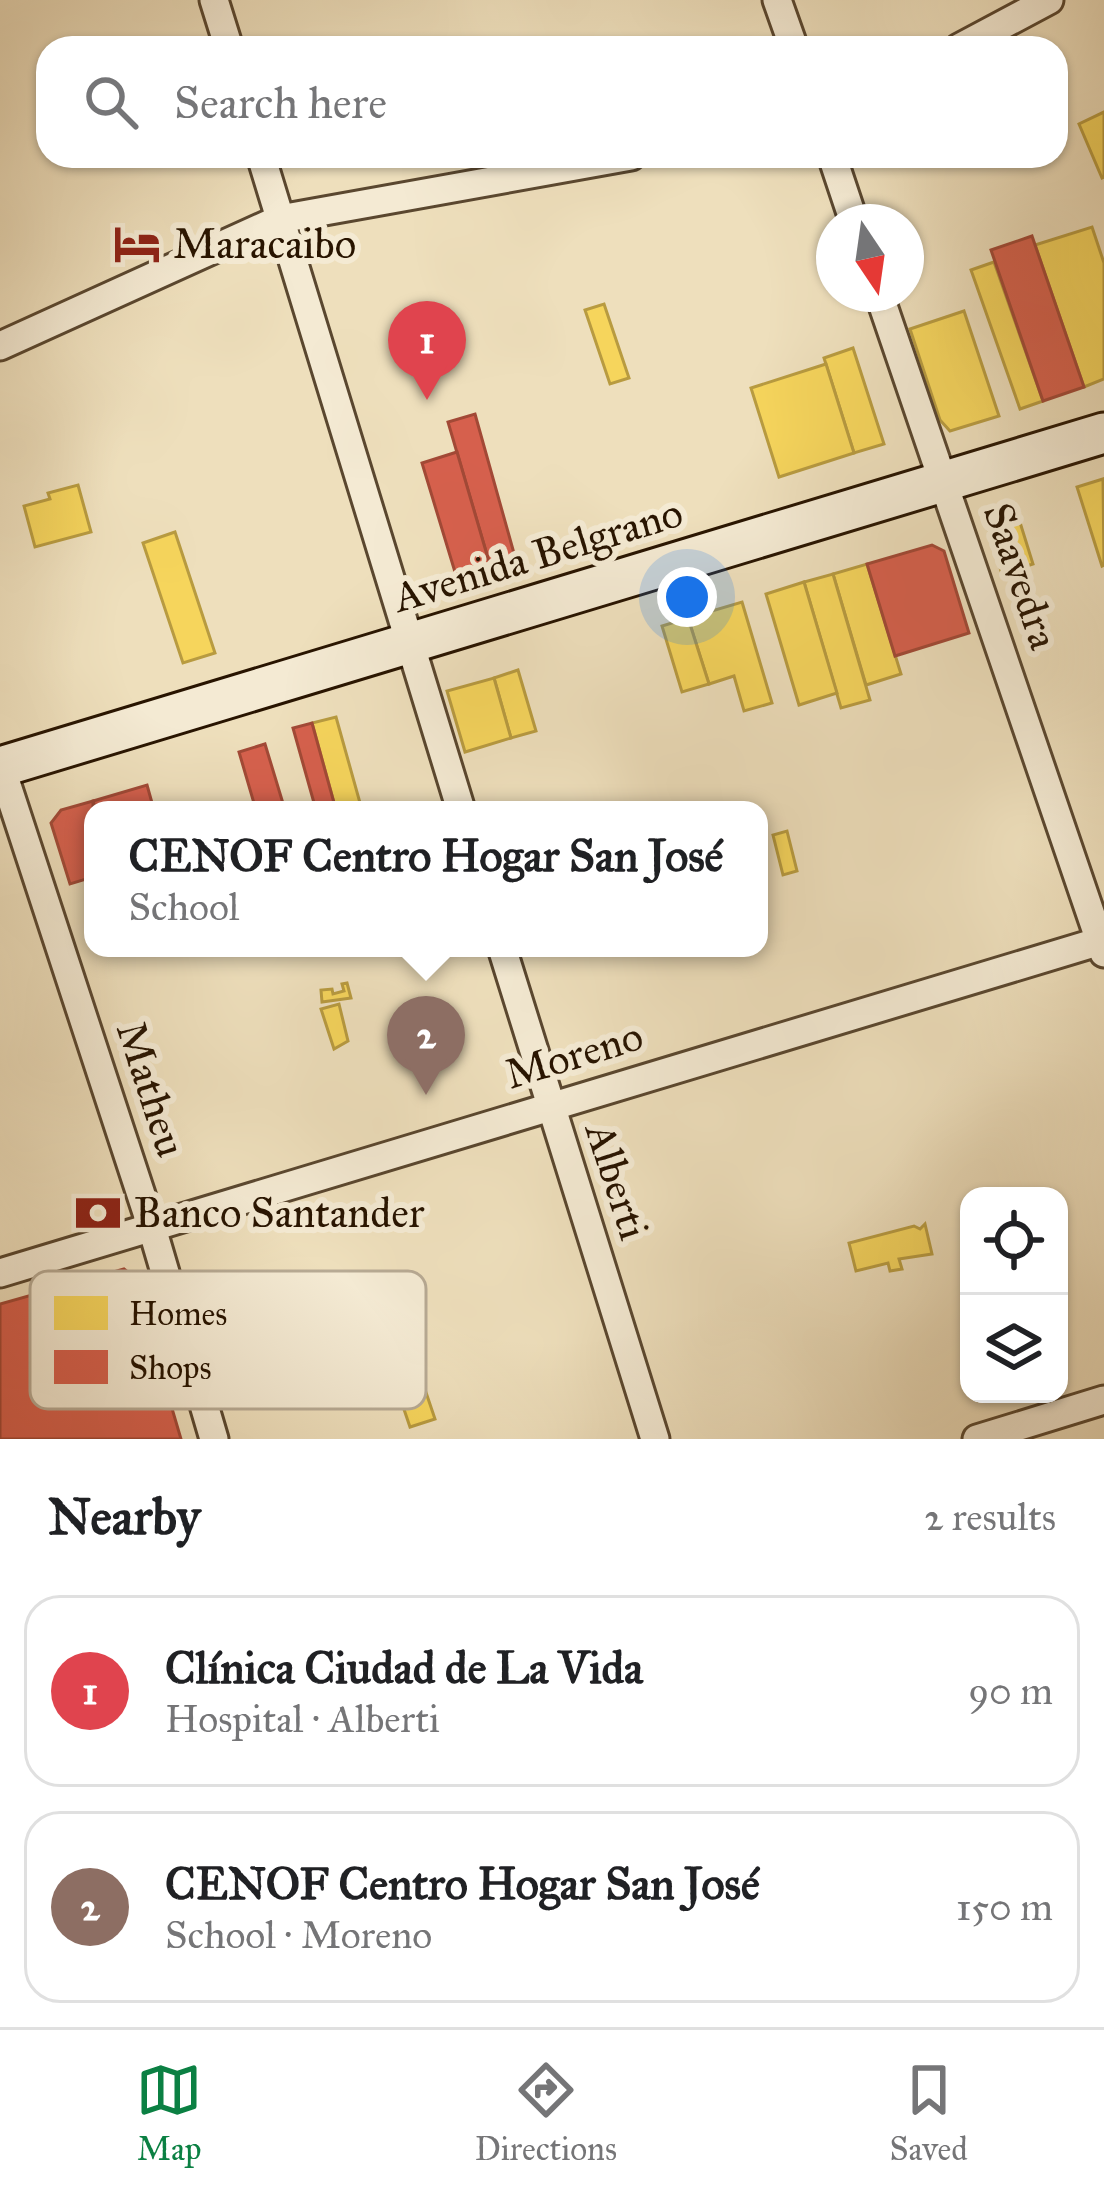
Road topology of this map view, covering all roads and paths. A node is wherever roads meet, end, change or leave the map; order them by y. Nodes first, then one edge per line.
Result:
1 (214, 0) edge
2 (777, 0) edge
3 (1049, 0) edge
4 (225, 36) edge
5 (790, 36) edge
6 (982, 36) edge
7 (265, 168) edge
8 (564, 168) edge
9 (836, 168) edge
10 (848, 204) edge
11 (280, 219) junction
12 (885, 312) edge
13 (0, 346) edge
14 (1104, 433) edge
15 (944, 480) junction
16 (411, 645) junction
17 (0, 767) edge
18 (457, 801) edge
19 (1103, 945) edge
20 (505, 957) edge
21 (550, 1108) junction
22 (152, 1228) junction
23 (165, 1271) edge
24 (0, 1274) edge
25 (1104, 1400) edge
26 (205, 1409) edge
27 (214, 1439) edge
28 (655, 1439) edge
29 (977, 1439) edge

1 - 4 street
2 - 5 street
3 - 6 street
7 - 11 street
8 - 11 street
9 - 10 street
11 - 13 street
11 - 16 street
12 - 15 street, Saavedra
14 - 15 main road, Avenida Belgrano
15 - 16 main road, Avenida Belgrano
15 - 19 street, Saavedra
16 - 17 main road, Avenida Belgrano
16 - 18 street
17 - 22 street, Matheu
19 - 21 street, Moreno
20 - 21 street, Alberti
21 - 22 street, Moreno
21 - 28 street, Alberti
22 - 23 street, Matheu
22 - 24 street, Moreno
25 - 29 street
26 - 27 street, Matheu

